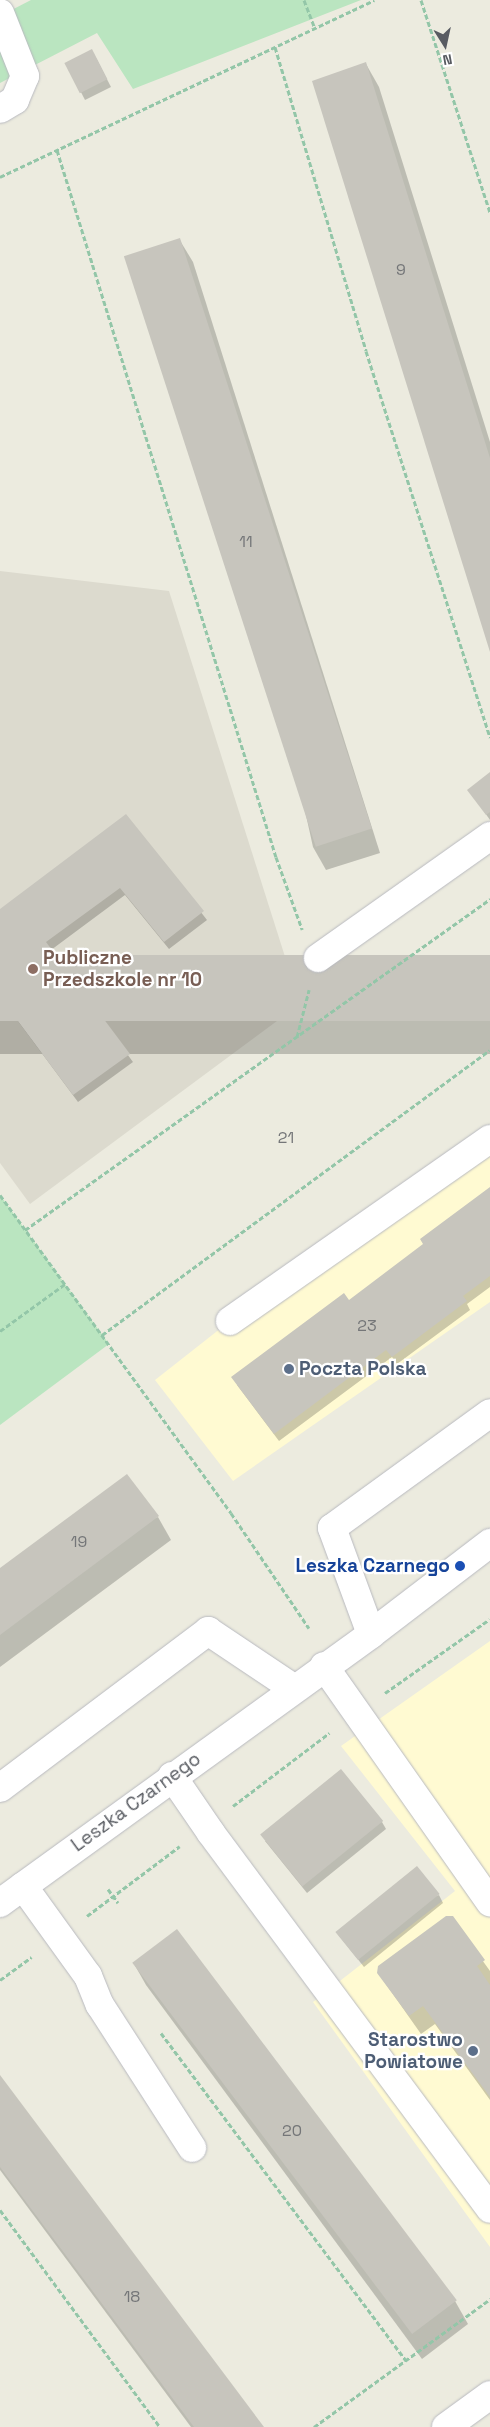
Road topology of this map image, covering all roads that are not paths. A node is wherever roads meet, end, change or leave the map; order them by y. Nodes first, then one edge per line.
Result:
1 (0, 14) edge
2 (0, 109) edge
3 (490, 836) edge
4 (318, 958) road end
5 (490, 1139) edge
6 (230, 1320) dead end
7 (490, 1413) edge
8 (490, 1543) edge
9 (371, 1634) junction
10 (324, 1666) junction
11 (292, 1688) junction
12 (172, 1776) junction
13 (0, 1788) edge
14 (23, 1886) junction
15 (490, 1902) edge
16 (0, 1903) edge
17 (192, 2148) dead end
18 (490, 2208) edge
19 (490, 2395) edge
20 (446, 2427) edge

1 - 2 street
3 - 4 street
5 - 6 street
7 - 9 street
8 - 9 street, Leszka Czarnego
9 - 10 street, Leszka Czarnego
10 - 11 street, Leszka Czarnego
10 - 15 street
11 - 12 street, Leszka Czarnego
11 - 13 street
12 - 14 street, Leszka Czarnego
12 - 18 street
14 - 16 street, Leszka Czarnego
14 - 17 street
19 - 20 street

